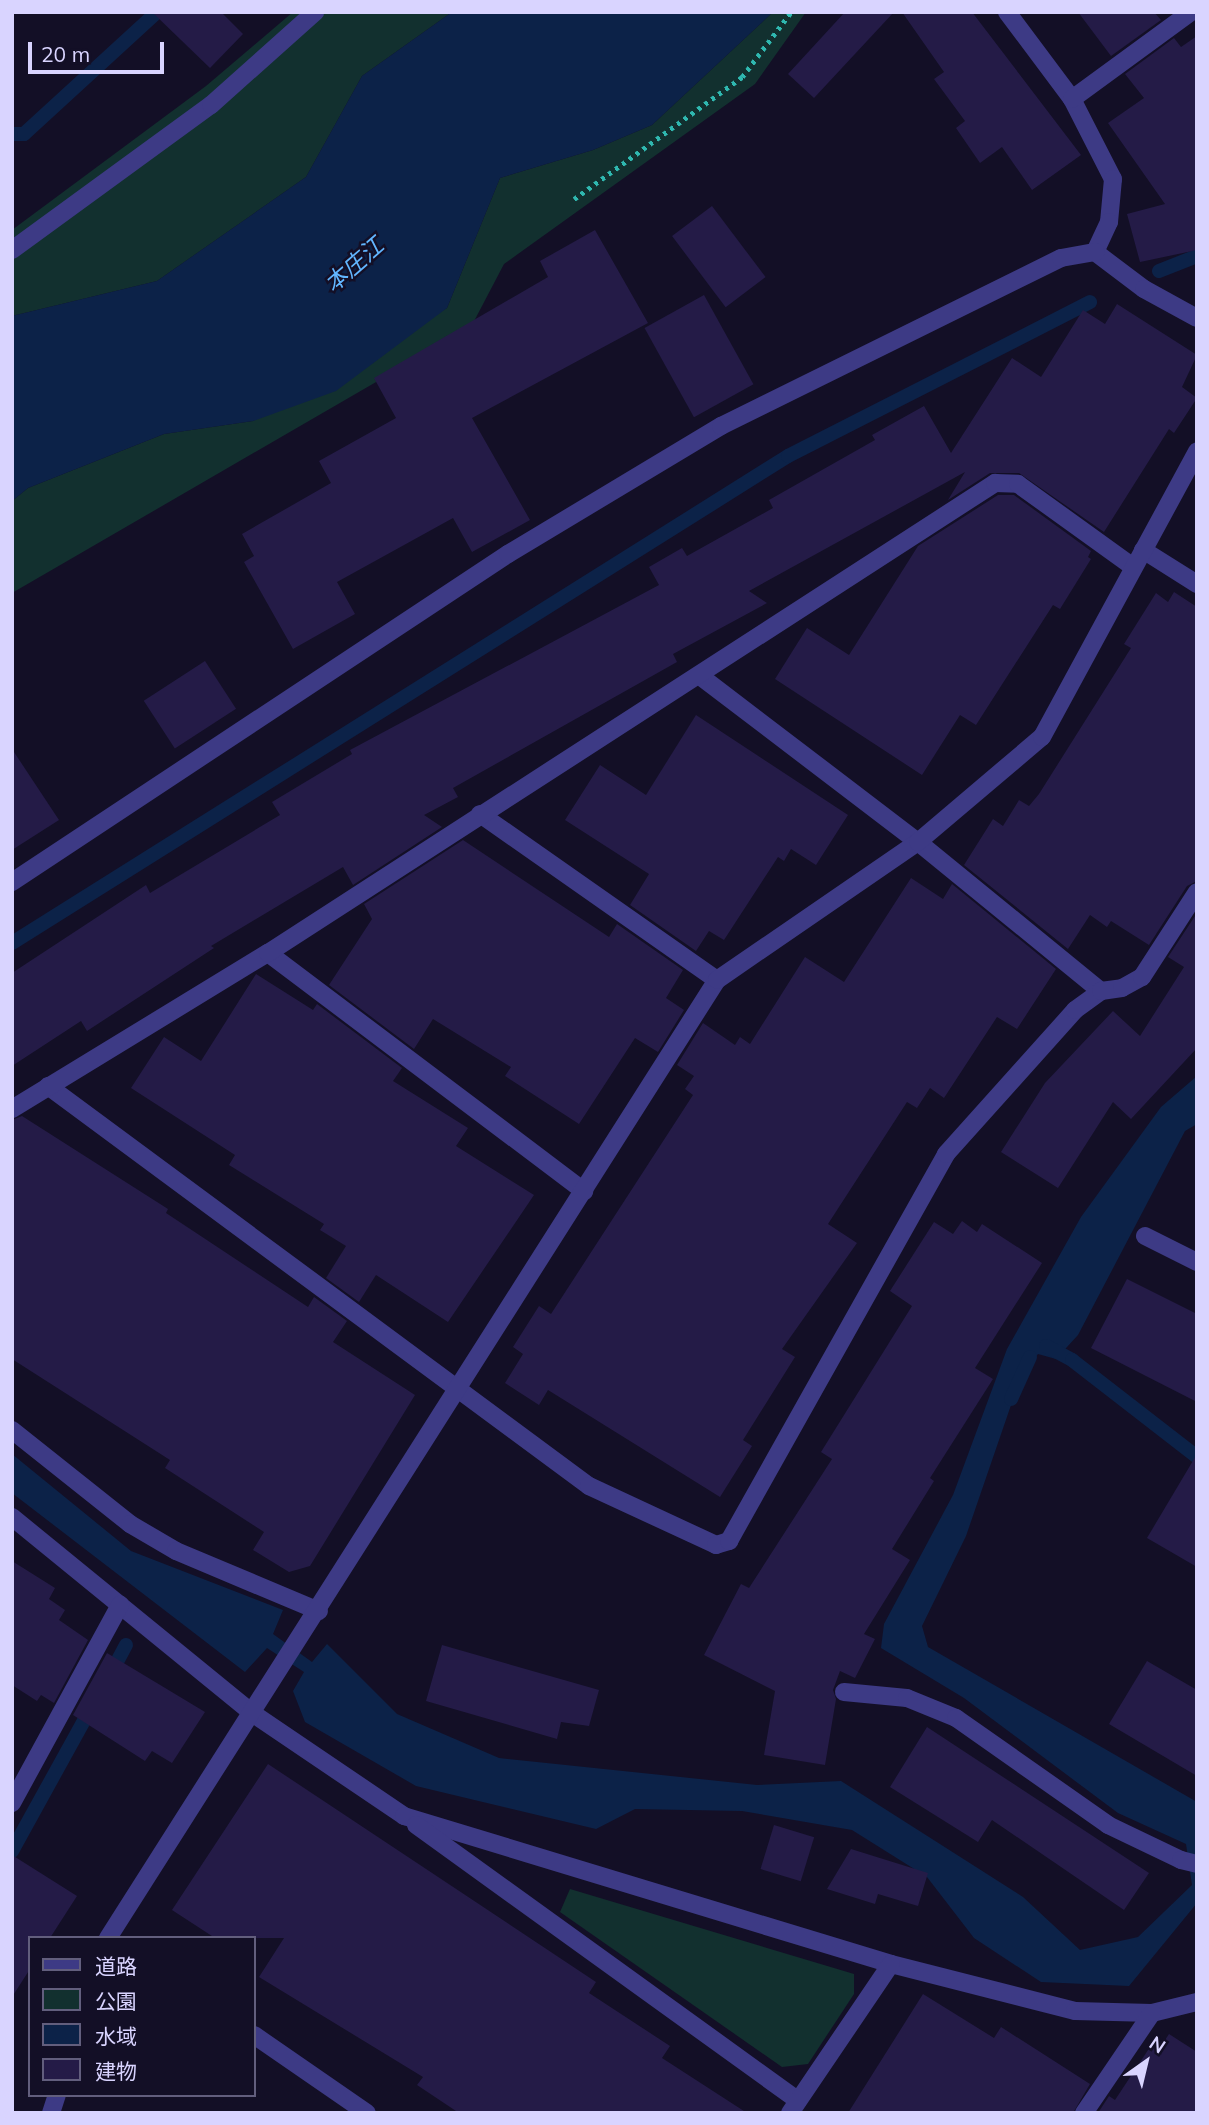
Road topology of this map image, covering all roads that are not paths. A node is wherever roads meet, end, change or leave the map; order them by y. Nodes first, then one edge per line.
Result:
1 (315, 12) edge
2 (1007, 12) edge
3 (1191, 12) edge
4 (1072, 99) junction
5 (12, 250) edge
6 (1095, 252) junction
7 (1197, 317) edge
8 (1197, 451) edge
9 (1143, 550) junction
10 (1133, 566) junction
11 (1197, 584) edge
12 (700, 676) junction
13 (480, 814) junction
14 (918, 842) junction
15 (12, 882) edge
16 (1197, 892) edge
17 (268, 953) junction
18 (717, 980) junction
19 (1101, 991) junction
20 (48, 1086) junction
21 (12, 1109) edge
22 (584, 1191) junction
23 (1145, 1236) dead end
24 (1197, 1262) edge
25 (457, 1392) junction
26 (12, 1430) edge
27 (12, 1517) edge
28 (120, 1605) junction
29 (319, 1611) junction
30 (844, 1692) dead end
31 (252, 1713) junction
32 (12, 1803) edge
33 (404, 1816) junction
34 (1189, 1862) edge
35 (110, 1936) edge
36 (891, 1964) junction
37 (1197, 2002) edge
38 (1152, 2013) junction
39 (256, 2036) edge
40 (794, 2107) edge
41 (368, 2113) edge
42 (1084, 2113) edge

1 - 5 street
2 - 4 street
3 - 4 street
4 - 6 street
6 - 7 street
6 - 15 street
8 - 9 street
9 - 10 street
9 - 11 street
10 - 12 street
10 - 14 street
12 - 13 street
12 - 14 street
13 - 17 street
13 - 18 street
14 - 18 street
14 - 19 street
16 - 19 street
17 - 20 street
17 - 22 street
18 - 22 street
19 - 25 street
20 - 21 street
20 - 25 street
22 - 25 street
23 - 24 street
25 - 29 street
26 - 29 street
27 - 28 street
28 - 31 street
28 - 32 street
29 - 31 street
30 - 34 street
31 - 33 street
31 - 35 street
33 - 36 street
33 - 40 street
36 - 38 street
36 - 40 street
37 - 38 street
38 - 42 street
39 - 41 street

